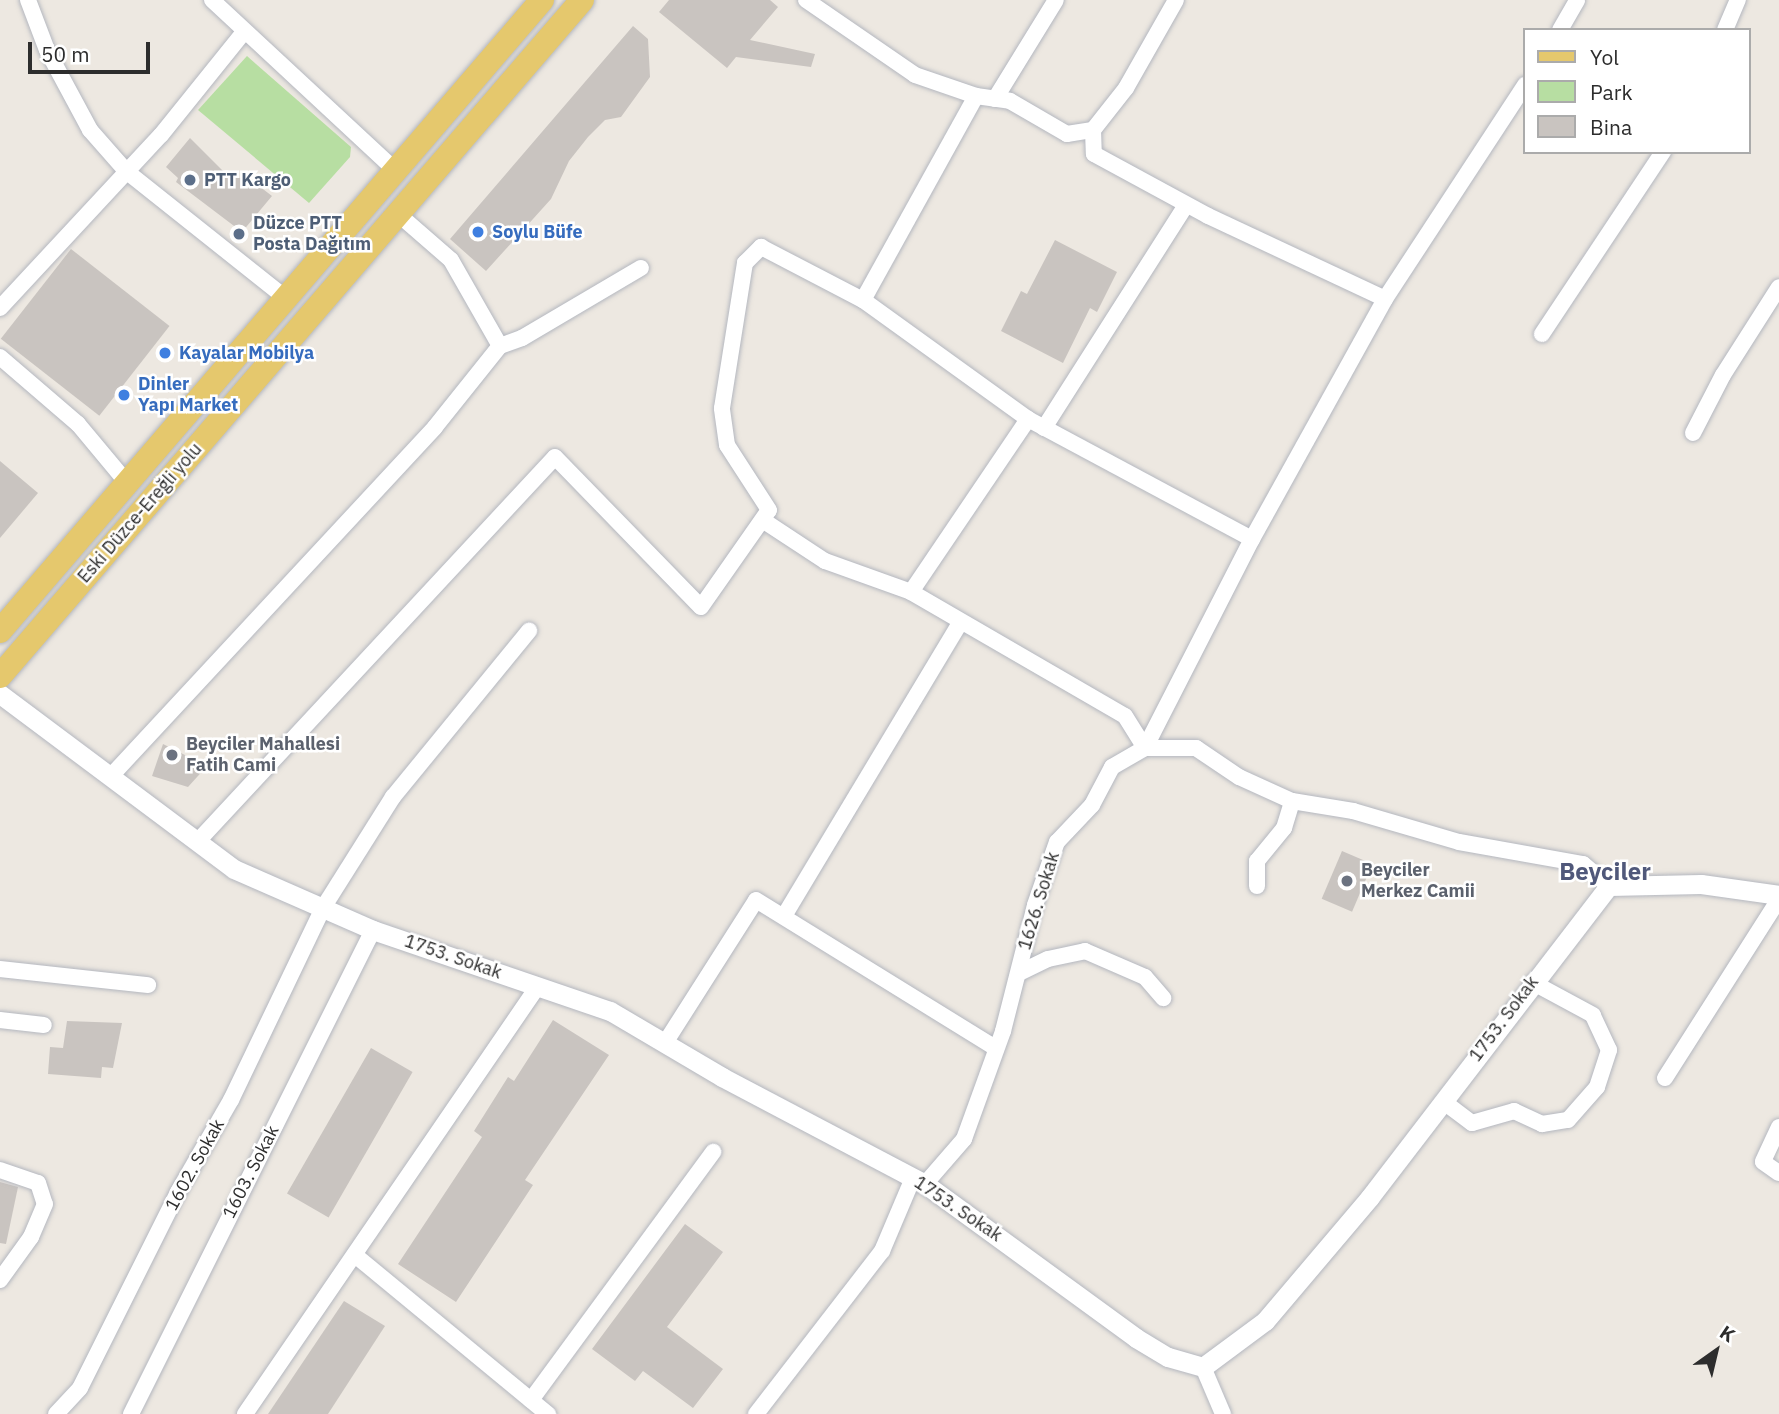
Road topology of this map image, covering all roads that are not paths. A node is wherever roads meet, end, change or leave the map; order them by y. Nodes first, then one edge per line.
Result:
1 (28, 0) edge
2 (212, 0) edge
3 (542, 0) edge
4 (582, 0) edge
5 (806, 0) edge
6 (1056, 0) edge
7 (1176, 0) edge
8 (1577, 0) edge
9 (1738, 0) edge
10 (1561, 28) edge
11 (1726, 28) edge
12 (243, 33) junction
13 (1524, 87) edge
14 (976, 96) junction
15 (995, 99) junction
16 (1093, 130) junction
17 (1662, 154) edge
18 (395, 170) junction
19 (126, 171) junction
20 (1186, 205) junction
21 (397, 213) junction
22 (641, 268) dead end
23 (1779, 287) edge
24 (287, 299) junction
25 (1385, 299) junction
26 (863, 300) junction
27 (0, 308) edge
28 (1542, 334) dead end
29 (500, 346) junction
30 (0, 357) edge
31 (1028, 419) junction
32 (1044, 428) junction
33 (1693, 433) dead end
34 (128, 484) junction
35 (764, 521) junction
36 (1252, 539) junction
37 (911, 592) junction
38 (960, 623) junction
39 (0, 631) edge
40 (529, 631) dead end
41 (0, 676) edge
42 (0, 694) edge
43 (1145, 748) junction
44 (111, 776) junction
45 (1292, 801) junction
46 (198, 841) junction
47 (1257, 886) dead end
48 (1609, 886) junction
49 (1779, 897) edge
50 (323, 908) junction
51 (784, 916) junction
52 (373, 930) junction
53 (0, 969) edge
54 (1018, 973) junction
55 (1532, 982) junction
56 (148, 985) dead end
57 (538, 986) junction
58 (1163, 998) dead end
59 (0, 1020) edge
60 (44, 1025) dead end
61 (665, 1044) junction
62 (996, 1048) junction
63 (1665, 1078) dead end
64 (1444, 1102) junction
65 (1779, 1127) edge
66 (713, 1152) dead end
67 (0, 1170) edge
68 (1779, 1173) edge
69 (919, 1181) junction
70 (356, 1256) junction
71 (0, 1280) edge
72 (1203, 1367) junction
73 (531, 1400) junction
74 (56, 1414) edge
75 (131, 1414) edge
76 (245, 1414) edge
77 (548, 1414) edge
78 (757, 1414) edge
79 (1223, 1414) edge

1 - 19 street
2 - 12 street
3 - 18 main road, Eski Düzce-Ereğli yolu
4 - 21 main road, Eski Düzce-Ereğli yolu
5 - 14 street
6 - 15 street
7 - 16 street
8 - 10 street
9 - 11 street
12 - 18 street
12 - 19 street
13 - 25 street
14 - 15 street
14 - 26 street
15 - 16 street
16 - 20 street
17 - 28 street
18 - 24 main road, Eski Düzce-Ereğli yolu
19 - 24 street
19 - 27 street
20 - 25 street
20 - 32 street
21 - 29 street
21 - 41 main road, Eski Düzce-Ereğli yolu
22 - 29 street
23 - 33 street
24 - 34 main road, Eski Düzce-Ereğli yolu
25 - 36 street
26 - 31 street
26 - 35 street
29 - 44 street
30 - 34 street
31 - 32 street
31 - 37 street
32 - 36 street
34 - 39 main road, Eski Düzce-Ereğli yolu
35 - 37 street
35 - 46 street
36 - 43 street
37 - 38 street
38 - 43 street
38 - 51 street
40 - 50 street, 1602. Sokak
42 - 44 street, 1753. Sokak
43 - 45 street, 1626. Sokak
43 - 54 street, 1626. Sokak
44 - 46 street, 1753. Sokak
45 - 47 street
45 - 48 street, 1626. Sokak
46 - 50 street, 1753. Sokak
48 - 49 street
48 - 55 street, 1753. Sokak
49 - 63 street
50 - 52 street, 1753. Sokak
50 - 74 street, 1602. Sokak
51 - 61 street
51 - 62 street
52 - 57 street, 1753. Sokak
52 - 75 street, 1603. Sokak
53 - 56 street
54 - 58 street
54 - 62 street, 1626. Sokak
55 - 64 street, 1753. Sokak
55 - 64 street
57 - 61 street, 1753. Sokak
57 - 70 street
59 - 60 street
61 - 69 street, 1753. Sokak
62 - 69 street, 1626. Sokak
64 - 72 street, 1753. Sokak
65 - 68 street
66 - 73 street
67 - 71 street
69 - 72 street, 1753. Sokak
69 - 78 street, 1626. Sokak
70 - 73 street
70 - 76 street
72 - 79 street
73 - 77 street

